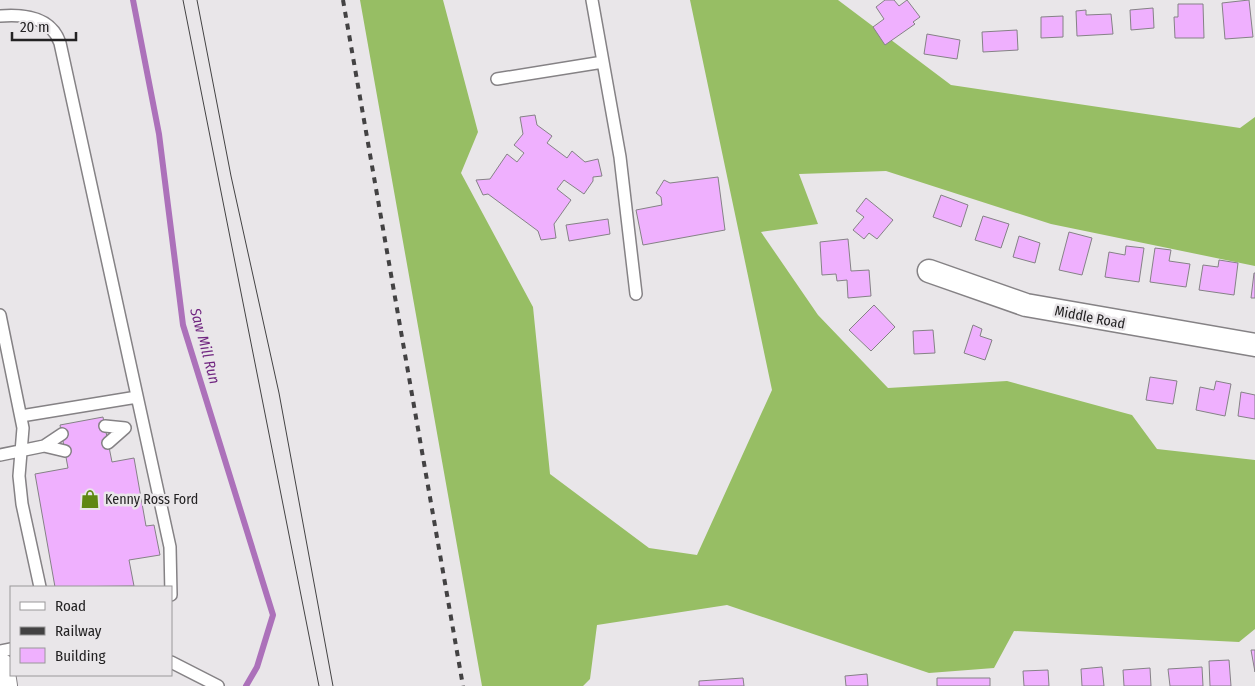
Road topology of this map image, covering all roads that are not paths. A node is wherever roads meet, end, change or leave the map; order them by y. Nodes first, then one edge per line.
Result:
1 (592, 0) edge
2 (0, 16) edge
3 (603, 62) junction
4 (497, 79) dead end
5 (929, 271) dead end
6 (636, 294) dead end
7 (0, 315) edge
8 (1255, 345) edge
9 (137, 397) junction
10 (21, 416) junction
11 (143, 424) junction
12 (105, 426) dead end
13 (125, 428) junction
14 (62, 434) dead end
15 (108, 443) dead end
16 (44, 446) junction
17 (23, 450) junction
18 (65, 451) dead end
19 (0, 455) edge
20 (40, 586) edge
21 (171, 586) edge
22 (172, 662) edge
23 (0, 667) edge
24 (214, 683) edge
25 (3, 686) edge

1 - 3 lane
2 - 9 lane
3 - 4 lane
3 - 6 lane
5 - 8 street, Middle Road
7 - 10 lane
9 - 10 lane
9 - 11 lane
10 - 17 lane
11 - 13 lane
11 - 21 lane
12 - 13 lane
13 - 15 lane
14 - 16 lane
16 - 17 lane
16 - 18 lane
17 - 19 lane
17 - 20 lane
22 - 24 lane
23 - 25 main road

